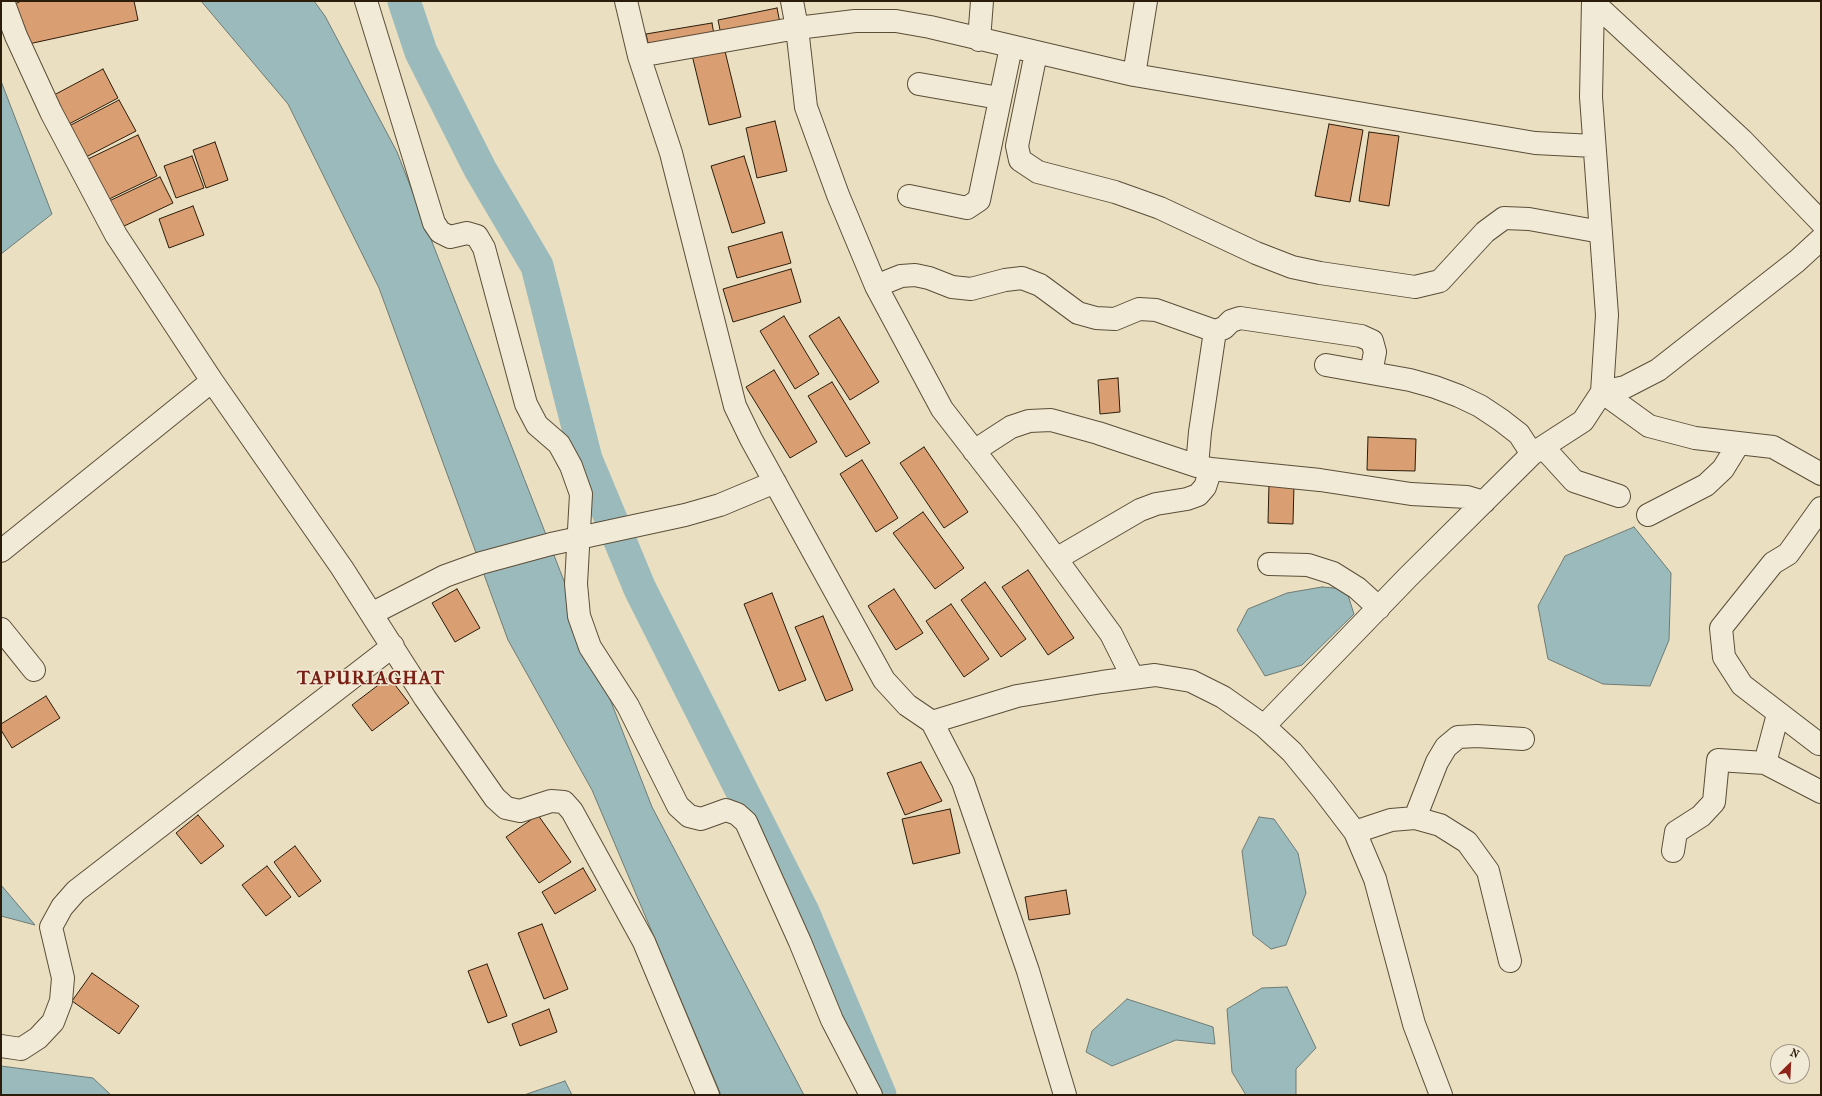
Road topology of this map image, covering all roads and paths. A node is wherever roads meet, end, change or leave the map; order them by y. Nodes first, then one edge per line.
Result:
1 (3, 1) edge
2 (366, 1) edge
3 (626, 1) edge
4 (792, 1) edge
5 (982, 1) edge
6 (1146, 1) edge
7 (1593, 2) edge
8 (797, 28) junction
9 (979, 40) junction
10 (1011, 47) junction
11 (1036, 53) junction
12 (639, 56) junction
13 (1134, 75) junction
14 (920, 84) dead end
15 (999, 98) junction
16 (1594, 146) junction
17 (909, 196) dead end
18 (1821, 222) edge
19 (1601, 232) junction
20 (1821, 239) edge
21 (876, 286) junction
22 (1215, 331) junction
23 (1326, 365) dead end
24 (1371, 373) junction
25 (212, 381) junction
26 (1602, 392) junction
27 (1739, 443) junction
28 (974, 451) junction
29 (1537, 451) junction
30 (1204, 467) junction
31 (1821, 474) edge
32 (775, 482) junction
33 (1619, 496) dead end
34 (1484, 502) junction
35 (1821, 508) edge
36 (1648, 515) dead end
37 (587, 536) junction
38 (1, 552) edge
39 (1056, 559) junction
40 (1269, 564) dead end
41 (1378, 608) junction
42 (373, 613) junction
43 (1, 629) edge
44 (393, 646) junction
45 (34, 670) dead end
46 (1133, 678) junction
47 (1778, 714) junction
48 (932, 722) junction
49 (1264, 726) junction
50 (1523, 739) dead end
51 (1819, 744) dead end
52 (1766, 763) junction
53 (1821, 792) edge
54 (1415, 818) junction
55 (1355, 832) junction
56 (1673, 851) dead end
57 (1510, 961) dead end
58 (1, 1046) edge
59 (708, 1095) edge
60 (872, 1095) edge
61 (1065, 1095) edge
62 (1441, 1095) edge

1 - 25 street
2 - 37 street
3 - 12 street
4 - 8 street
5 - 9 street
6 - 13 street
7 - 16 street
7 - 18 street
8 - 9 street
8 - 12 street
8 - 21 street
9 - 10 street
10 - 11 street
10 - 15 street
11 - 13 street
11 - 19 street
12 - 32 street
13 - 16 street
14 - 15 street
15 - 17 street
16 - 19 street
19 - 26 street
20 - 26 street
21 - 22 street
21 - 28 street
22 - 24 street
22 - 30 street
23 - 24 street
24 - 29 street
25 - 38 street
25 - 42 street
26 - 27 street
26 - 29 street
27 - 31 street
27 - 36 street
28 - 30 street
28 - 39 street
29 - 33 street
29 - 34 street
30 - 34 street
30 - 39 street
32 - 37 street
32 - 48 street
34 - 41 street
35 - 47 street
37 - 42 street
37 - 60 street
39 - 46 street
40 - 41 street
41 - 49 street
42 - 44 street
43 - 45 street
44 - 58 street
44 - 59 street
46 - 48 street
46 - 49 street
47 - 51 street
47 - 52 street
48 - 61 street
49 - 55 street
50 - 54 street
52 - 53 street
52 - 56 street
54 - 55 street
54 - 57 street
55 - 62 street

